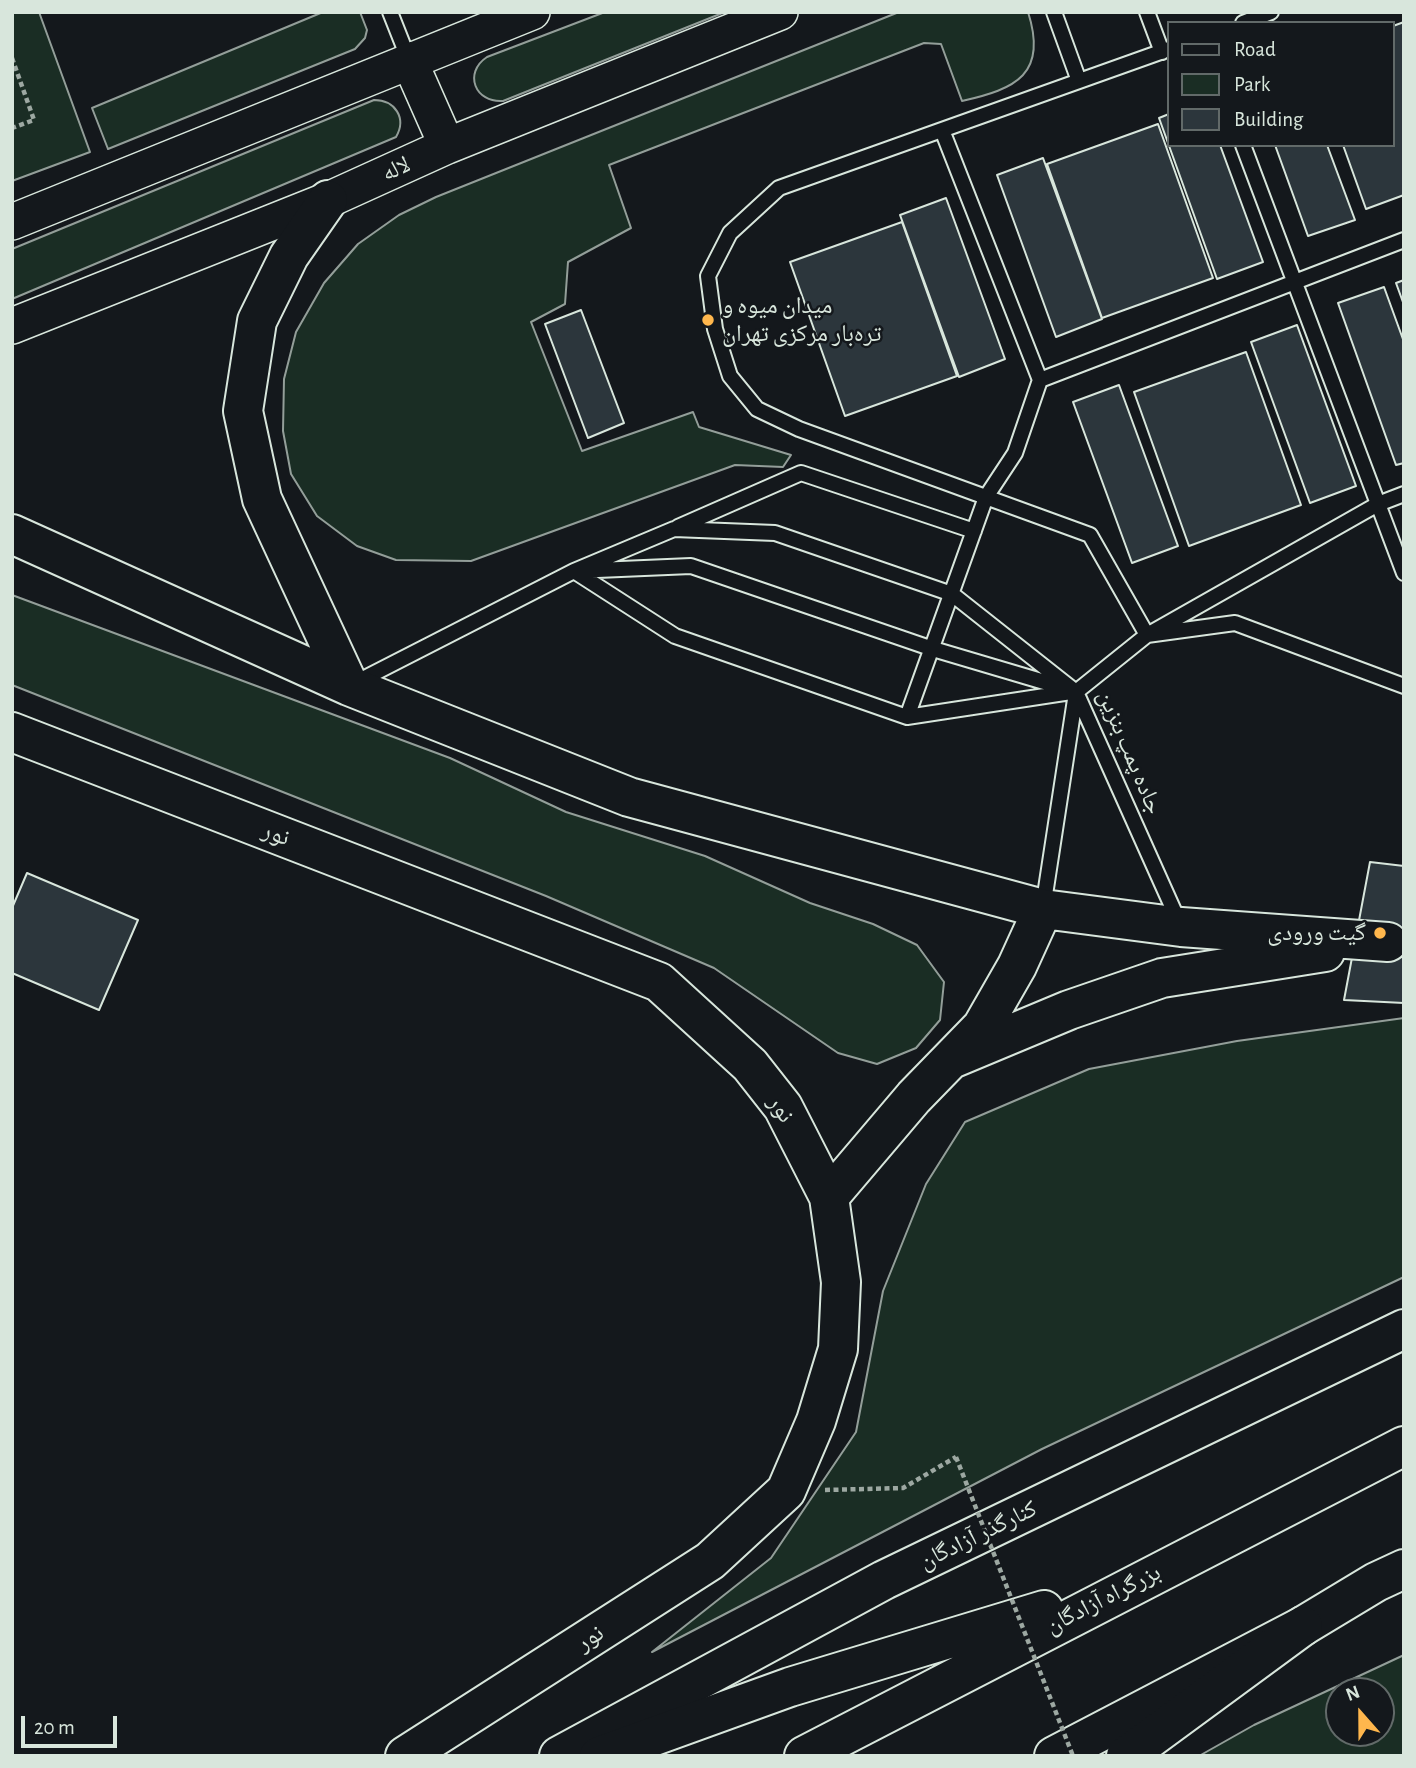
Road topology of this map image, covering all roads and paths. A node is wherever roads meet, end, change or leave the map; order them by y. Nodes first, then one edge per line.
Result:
1 (390, 12) edge
2 (532, 12) edge
3 (780, 12) edge
4 (1054, 12) edge
5 (1147, 12) edge
6 (1271, 12) edge
7 (1248, 21) edge
8 (1166, 50) edge
9 (12, 58) edge
10 (409, 60) junction
11 (1079, 81) junction
12 (12, 128) edge
13 (942, 130) junction
14 (447, 146) junction
15 (1243, 147) edge
16 (328, 200) junction
17 (12, 222) edge
18 (1404, 240) edge
19 (1295, 282) junction
20 (12, 326) edge
21 (1040, 380) junction
22 (1404, 494) edge
23 (986, 497) junction
24 (1378, 504) junction
25 (674, 529) junction
26 (974, 531) junction
27 (12, 534) edge
28 (574, 571) junction
29 (1404, 573) edge
30 (952, 594) junction
31 (1147, 635) junction
32 (933, 649) junction
33 (349, 686) junction
34 (1404, 686) edge
35 (1076, 692) junction
36 (907, 717) junction
37 (12, 732) edge
38 (1043, 909) junction
39 (1181, 927) junction
40 (1396, 941) edge
41 (954, 1058) junction
42 (829, 1197) junction
43 (1404, 1329) edge
44 (1404, 1446) edge
45 (786, 1491) junction
46 (1394, 1575) edge
47 (1133, 1583) junction
48 (1303, 1626) junction
49 (405, 1756) edge
50 (559, 1756) edge
51 (599, 1756) edge
52 (804, 1756) edge
53 (1054, 1756) edge
54 (1073, 1756) edge
55 (1126, 1756) edge

1 - 10 lane
2 - 10 street
3 - 14 street, لاله
4 - 11 lane
5 - 8 lane
6 - 7 lane
8 - 11 lane
9 - 12 path
10 - 14 street
10 - 17 street
11 - 13 lane
13 - 21 lane
13 - 23 lane
14 - 16 street, لاله
15 - 19 lane
16 - 20 street, لاله
16 - 33 main road
18 - 19 lane
19 - 21 lane
19 - 24 lane
21 - 23 lane
22 - 24 lane, جاده پمپ بنزین
23 - 26 lane
23 - 31 lane
24 - 29 lane
24 - 31 lane, جاده پمپ بنزین
25 - 26 lane
25 - 28 lane
25 - 30 lane
26 - 30 lane
27 - 33 main road
28 - 32 lane
28 - 33 lane
28 - 36 lane
30 - 32 lane
30 - 35 lane
31 - 34 lane
31 - 35 lane, جاده پمپ بنزین
32 - 35 lane
32 - 36 lane
33 - 38 main road
35 - 36 lane
35 - 38 lane
35 - 39 lane, جاده پمپ بنزین
37 - 42 main road, نور
38 - 39 main road
38 - 41 main road
39 - 40 main road
40 - 41 main road
41 - 42 main road
42 - 45 main road, نور
43 - 50 main road, کنارگذر آزادگان
44 - 47 main road, بزرگراه آزادگان
45 - 49 main road, نور
45 - 54 path, bridge
46 - 48 main road
47 - 51 main road
47 - 52 main road, بزرگراه آزادگان
48 - 53 main road
48 - 55 main road

